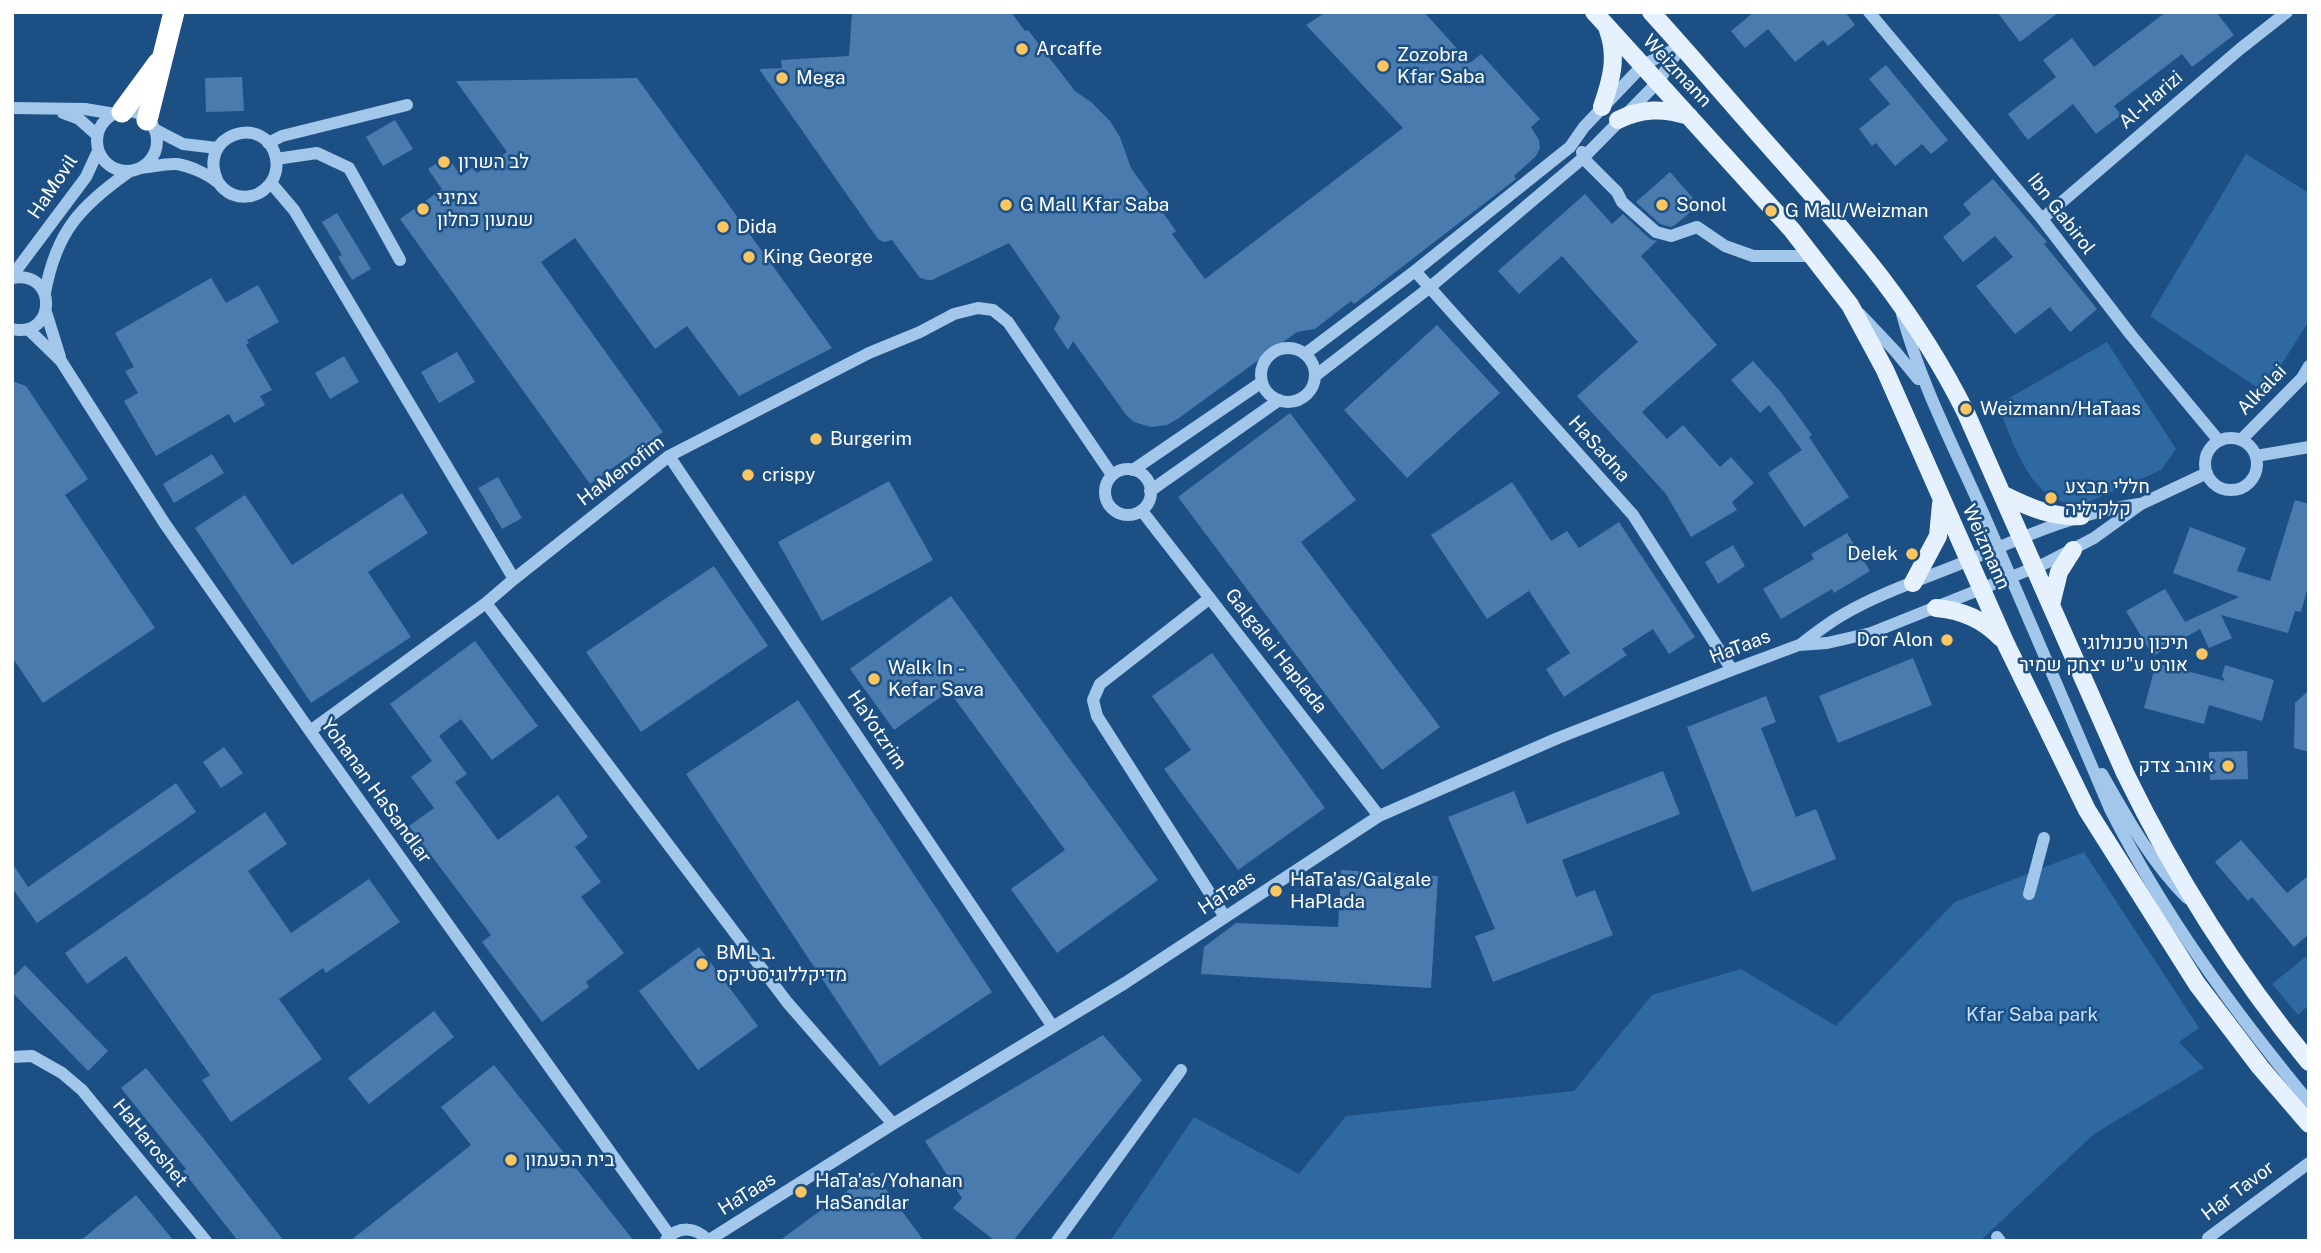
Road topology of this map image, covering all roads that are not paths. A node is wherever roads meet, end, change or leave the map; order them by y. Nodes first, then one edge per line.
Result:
1 (174, 12) edge
2 (1594, 12) edge
3 (1651, 12) edge
4 (2287, 12) edge
5 (1872, 13) edge
6 (1607, 26) junction
7 (1681, 46) junction
8 (163, 56) junction
9 (1643, 65) junction
10 (1658, 82) junction
11 (407, 105) dead end
12 (1602, 107) junction
13 (12, 108) edge
14 (52, 109) junction
15 (119, 113) junction
16 (1690, 117) junction
17 (1618, 120) junction
18 (151, 124) junction
19 (1584, 127) junction
20 (97, 135) junction
21 (268, 143) junction
22 (217, 148) junction
23 (98, 151) junction
24 (1583, 158) junction
25 (276, 159) junction
26 (135, 170) junction
27 (218, 182) junction
28 (271, 183) junction
29 (2042, 219) junction
30 (1813, 256) junction
31 (400, 260) dead end
32 (1415, 271) junction
33 (12, 277) edge
34 (1429, 288) junction
35 (45, 293) junction
36 (1898, 299) junction
37 (1850, 305) junction
38 (46, 312) junction
39 (12, 329) edge
40 (27, 329) junction
41 (1305, 354) junction
42 (61, 361) junction
43 (2309, 366) edge
44 (1315, 376) junction
45 (1262, 382) junction
46 (1930, 396) junction
47 (1279, 400) junction
48 (2241, 440) junction
49 (2219, 441) junction
50 (2309, 447) edge
51 (670, 456) junction
52 (2256, 456) junction
53 (1133, 470) junction
54 (2207, 474) junction
55 (1112, 475) junction
56 (1150, 491) junction
57 (2004, 495) junction
58 (1941, 497) junction
59 (2141, 504) junction
60 (1142, 511) junction
61 (2081, 516) junction
62 (2022, 537) junction
63 (1998, 547) junction
64 (2073, 550) junction
65 (1969, 560) junction
66 (2035, 567) junction
67 (2011, 577) junction
68 (513, 579) junction
69 (1913, 583) junction
70 (1982, 589) junction
71 (1210, 598) junction
72 (486, 603) junction
73 (2051, 605) junction
74 (1936, 608) junction
75 (2005, 642) junction
76 (1799, 645) junction
77 (1732, 670) junction
78 (2067, 709) junction
79 (310, 731) junction
80 (1379, 816) junction
81 (2043, 838) dead end
82 (2029, 894) dead end
83 (2201, 912) junction
84 (1225, 918) junction
85 (1053, 1027) junction
86 (12, 1057) edge
87 (2309, 1062) edge
88 (1181, 1070) dead end
89 (2309, 1102) edge
90 (2309, 1124) edge
91 (893, 1125) junction
92 (2309, 1163) edge
93 (2309, 1169) edge
94 (2292, 1175) junction
95 (668, 1238) edge
96 (2208, 1238) dead end
97 (709, 1240) edge
98 (206, 1241) edge
99 (1057, 1241) edge

1 - 8 highway
2 - 6 main road, Weizmann
3 - 7 main road, Weizmann
4 - 29 street, Al-Harizi
5 - 29 street, Ibn Gabirol
6 - 9 main road, Weizmann
6 - 12 main road
7 - 9 street
7 - 10 street
7 - 36 main road, Weizmann
8 - 15 highway
8 - 18 highway
9 - 10 main road, Weizmann
9 - 12 street
10 - 16 main road, Weizmann
10 - 17 street
11 - 21 street
12 - 19 street
13 - 14 street
14 - 15 street
14 - 20 street
15 - 18 street
15 - 20 street
16 - 17 main road
16 - 30 main road, Weizmann
17 - 24 street
18 - 22 street
18 - 26 street
19 - 24 street
19 - 32 street
20 - 23 street
21 - 22 street
21 - 25 street
22 - 27 street
23 - 26 street
23 - 33 street, HaMovil
24 - 30 street
24 - 34 street
25 - 28 street
25 - 31 street
26 - 27 street
26 - 35 street, HaMovil
27 - 28 street
28 - 68 street
29 - 49 street, Ibn Gabirol
30 - 37 main road, Weizmann
32 - 34 street, HaSadna
32 - 41 street
33 - 35 street
34 - 44 street
34 - 77 street, HaSadna
35 - 38 street, HaMovil
36 - 46 street
36 - 57 main road, Weizmann
37 - 46 street
37 - 58 main road, Weizmann
38 - 40 street
38 - 42 street, Yohanan HaSandlar
39 - 40 street
40 - 42 street, Yohanan HaSandlar
41 - 44 street
41 - 45 street
42 - 79 street, Yohanan HaSandlar
43 - 48 street, Alkalai
44 - 47 street
45 - 47 street
45 - 53 street
46 - 63 street
47 - 56 street
48 - 49 street
48 - 52 street
49 - 54 street
50 - 52 street
51 - 55 street, HaMenofim
51 - 68 street, HaMenofim
51 - 85 street, HaYotzrim
52 - 54 street
53 - 55 street
53 - 56 street
54 - 59 street
55 - 60 street
56 - 60 street
57 - 61 main road
57 - 62 main road, Weizmann
58 - 65 main road, Weizmann
58 - 69 main road
59 - 61 street
59 - 64 street
60 - 71 street, Galgalei Haplada
61 - 62 street
62 - 63 street, HaTaas
62 - 66 main road, Weizmann
63 - 65 street, HaTaas
63 - 67 street
64 - 66 street
64 - 73 main road
65 - 69 street, HaTaas
65 - 70 main road, Weizmann
66 - 67 street
66 - 73 main road, Weizmann
67 - 70 street
67 - 78 street
68 - 72 street, HaMenofim
69 - 76 street, HaTaas
70 - 74 street, HaTaas
70 - 75 main road, Weizmann
71 - 80 street, Galgalei Haplada
71 - 84 street
72 - 79 street, HaMenofim
72 - 91 street
73 - 83 main road, Weizmann
74 - 75 main road
74 - 76 street, HaTaas
75 - 90 main road, Weizmann
76 - 77 street, HaTaas
77 - 80 street, HaTaas
78 - 83 street
78 - 89 street
79 - 95 street, Yohanan HaSandlar
80 - 84 street, HaTaas
81 - 82 street
83 - 87 main road, Weizmann
84 - 85 street, HaTaas
85 - 91 street, HaTaas
86 - 98 street, HaHaroshet
88 - 99 street
91 - 97 street, HaTaas
92 - 94 street, Har Tavor
93 - 94 street, Har Tavor
94 - 96 street, Har Tavor
95 - 97 street

